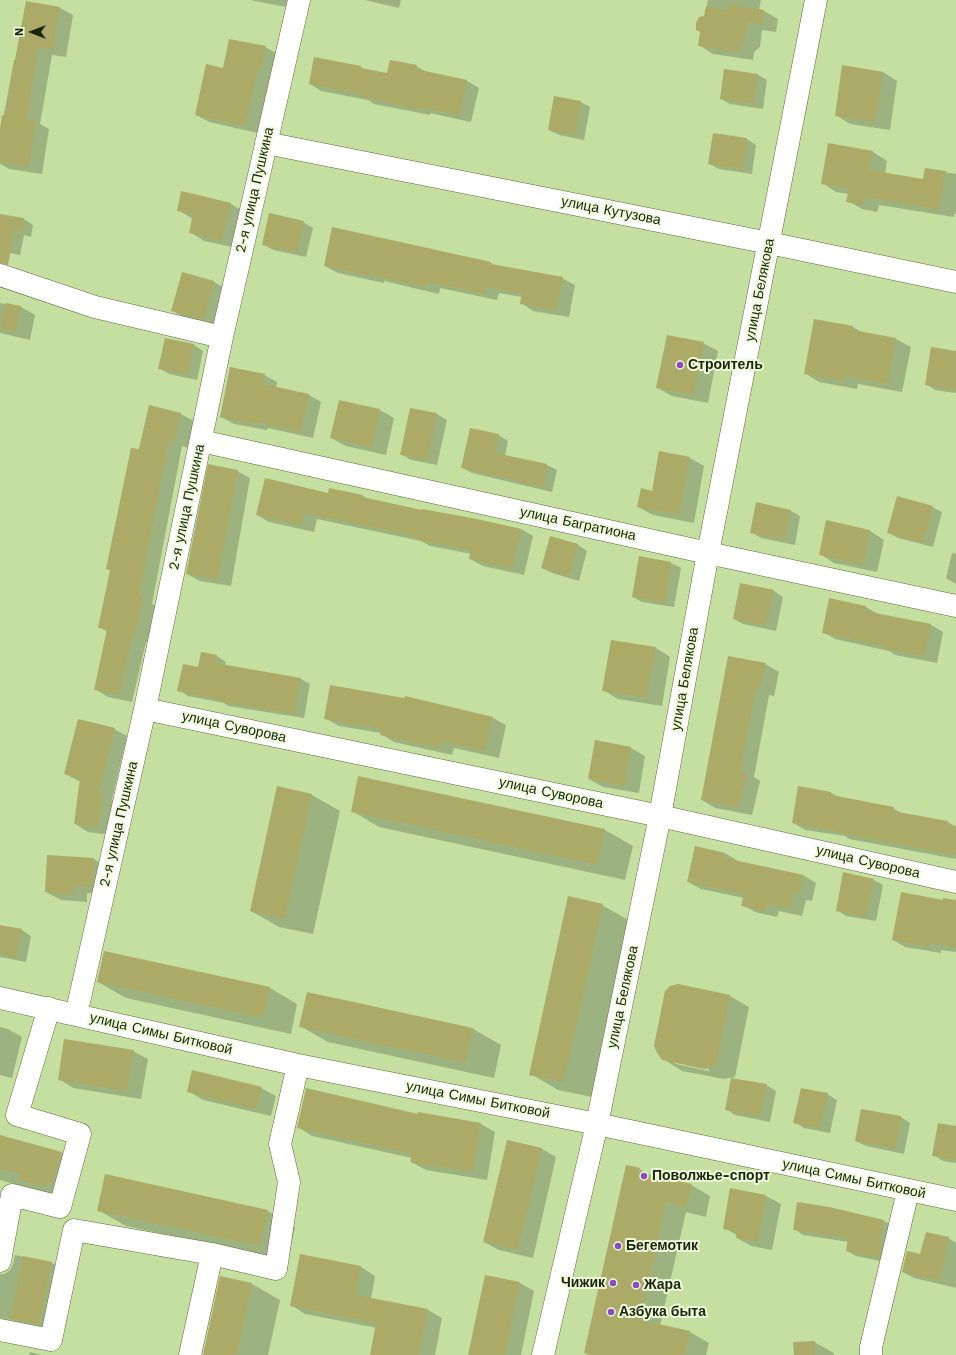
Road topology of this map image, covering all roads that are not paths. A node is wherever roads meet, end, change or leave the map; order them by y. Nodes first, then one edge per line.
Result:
1 (299, 0) edge
2 (816, 0) edge
3 (266, 143) junction
4 (769, 243) junction
5 (0, 275) edge
6 (956, 282) edge
7 (222, 337) junction
8 (200, 441) junction
9 (708, 553) junction
10 (956, 606) edge
11 (145, 709) junction
12 (660, 816) junction
13 (956, 882) edge
14 (0, 998) edge
15 (49, 1008) junction
16 (76, 1015) junction
17 (298, 1065) junction
18 (9, 1113) edge
19 (598, 1124) junction
20 (908, 1190) junction
21 (956, 1200) edge
22 (212, 1254) junction
23 (0, 1261) edge
24 (0, 1330) edge
25 (190, 1355) edge
26 (543, 1355) edge
27 (871, 1355) edge

1 - 3 street, 2-я улица Пушкина
2 - 4 street, улица Белякова
3 - 4 street, улица Кутузова
3 - 7 street, 2-я улица Пушкина
4 - 6 street, улица Кутузова
4 - 9 street, улица Белякова
5 - 7 street
7 - 8 street, 2-я улица Пушкина
8 - 9 street, улица Багратиона
8 - 11 street, 2-я улица Пушкина
9 - 10 street, улица Багратиона
9 - 12 street, улица Белякова
11 - 12 street, улица Суворова
11 - 16 street, 2-я улица Пушкина
12 - 13 street, улица Суворова
12 - 19 street, улица Белякова
14 - 15 street, улица Симы Битковой
15 - 16 street, улица Симы Битковой
15 - 18 street
16 - 17 street, улица Симы Битковой
17 - 19 street, улица Симы Битковой
17 - 22 street
18 - 23 street
19 - 20 street, улица Симы Битковой
19 - 26 street, улица Белякова
20 - 21 street, улица Симы Битковой
20 - 27 street
22 - 24 street
22 - 25 street

